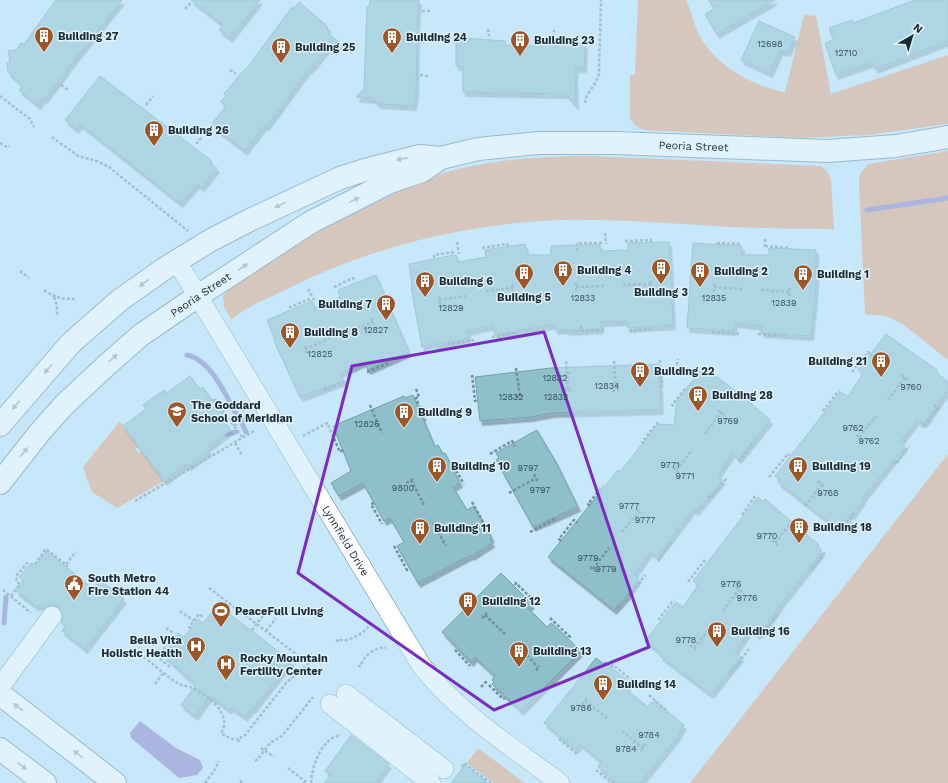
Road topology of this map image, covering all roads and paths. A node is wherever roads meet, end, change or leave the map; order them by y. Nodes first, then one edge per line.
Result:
1 (601, 0) edge
2 (190, 3) dead end
3 (185, 9) dead end
4 (422, 11) dead end
5 (432, 11) dead end
6 (488, 29) dead end
7 (554, 30) dead end
8 (101, 34) dead end
9 (488, 36) dead end
10 (554, 37) dead end
11 (108, 39) dead end
12 (230, 70) dead end
13 (236, 74) dead end
14 (420, 75) dead end
15 (428, 76) dead end
16 (61, 85) dead end
17 (68, 90) dead end
18 (0, 96) edge
19 (153, 96) dead end
20 (585, 103) dead end
21 (146, 105) dead end
22 (34, 127) dead end
23 (52, 137) dead end
24 (202, 137) dead end
25 (948, 137) edge
26 (0, 143) edge
27 (196, 144) dead end
28 (10, 146) dead end
29 (440, 158) junction
30 (189, 232) dead end
31 (605, 233) dead end
32 (765, 237) dead end
33 (625, 241) dead end
34 (457, 242) dead end
35 (651, 242) dead end
36 (718, 244) dead end
37 (742, 244) dead end
38 (508, 246) dead end
39 (482, 248) dead end
40 (790, 248) dead end
41 (577, 251) dead end
42 (455, 252) dead end
43 (459, 254) dead end
44 (434, 258) dead end
45 (176, 260) junction
46 (20, 271) dead end
47 (29, 278) dead end
48 (355, 282) dead end
49 (714, 282) dead end
50 (576, 283) dead end
51 (341, 284) junction
52 (623, 284) dead end
53 (604, 286) dead end
54 (334, 287) dead end
55 (576, 287) junction
56 (714, 287) junction
57 (790, 287) dead end
58 (308, 288) dead end
59 (343, 288) dead end
60 (652, 288) dead end
61 (742, 289) dead end
62 (44, 290) dead end
63 (761, 290) dead end
64 (486, 292) dead end
65 (513, 292) dead end
66 (576, 292) dead end
67 (714, 292) dead end
68 (789, 292) junction
69 (198, 296) junction
70 (439, 296) dead end
71 (466, 296) dead end
72 (789, 296) dead end
73 (54, 297) junction
74 (76, 299) dead end
75 (310, 299) dead end
76 (314, 300) dead end
77 (439, 300) junction
78 (440, 305) dead end
79 (291, 308) dead end
80 (57, 315) dead end
81 (371, 318) dead end
82 (581, 326) dead end
83 (651, 329) dead end
84 (604, 330) dead end
85 (629, 331) dead end
86 (713, 331) dead end
87 (348, 332) dead end
88 (518, 332) dead end
89 (739, 334) dead end
90 (758, 334) dead end
91 (784, 334) dead end
92 (492, 337) dead end
93 (330, 338) dead end
94 (474, 340) dead end
95 (449, 342) dead end
96 (304, 346) dead end
97 (305, 349) junction
98 (307, 353) dead end
99 (872, 356) dead end
100 (678, 359) dead end
101 (660, 360) dead end
102 (566, 361) dead end
103 (614, 361) dead end
104 (390, 363) dead end
105 (677, 365) dead end
106 (516, 368) dead end
107 (367, 372) dead end
108 (852, 372) dead end
109 (572, 373) dead end
110 (567, 374) junction
111 (472, 375) dead end
112 (901, 375) dead end
113 (560, 376) dead end
114 (905, 378) junction
115 (908, 380) dead end
116 (346, 382) dead end
117 (660, 386) dead end
118 (686, 388) dead end
119 (416, 389) dead end
120 (324, 390) dead end
121 (573, 390) dead end
122 (839, 390) dead end
123 (616, 391) dead end
124 (524, 396) dead end
125 (477, 400) dead end
126 (888, 400) dead end
127 (213, 401) dead end
128 (932, 403) dead end
129 (370, 406) dead end
130 (674, 406) dead end
131 (718, 410) dead end
132 (823, 411) dead end
133 (721, 412) junction
134 (725, 415) dead end
135 (876, 416) dead end
136 (246, 417) dead end
137 (424, 420) dead end
138 (0, 424) edge
139 (660, 425) dead end
140 (234, 426) junction
141 (924, 426) dead end
142 (254, 431) dead end
143 (381, 433) dead end
144 (705, 434) dead end
145 (856, 435) dead end
146 (301, 437) dead end
147 (243, 438) junction
148 (235, 442) junction
149 (644, 443) dead end
150 (753, 443) dead end
151 (515, 446) dead end
152 (909, 446) dead end
153 (343, 450) dead end
154 (692, 450) dead end
155 (490, 454) dead end
156 (242, 455) dead end
157 (790, 455) dead end
158 (200, 458) dead end
159 (202, 462) junction
160 (451, 462) dead end
161 (739, 462) dead end
162 (893, 462) dead end
163 (679, 473) dead end
164 (534, 474) dead end
165 (769, 477) dead end
166 (536, 478) junction
167 (727, 478) dead end
168 (818, 481) dead end
169 (538, 482) dead end
170 (0, 483) edge
171 (406, 483) dead end
172 (464, 484) dead end
173 (822, 484) junction
174 (603, 486) dead end
175 (825, 486) dead end
176 (509, 493) dead end
177 (708, 496) dead end
178 (755, 496) dead end
179 (135, 501) dead end
180 (472, 502) dead end
181 (374, 503) dead end
182 (424, 505) dead end
183 (590, 506) dead end
184 (805, 506) dead end
185 (639, 511) dead end
186 (854, 513) dead end
187 (742, 515) dead end
188 (554, 518) dead end
189 (792, 521) dead end
190 (433, 523) dead end
191 (577, 523) dead end
192 (382, 524) dead end
193 (487, 529) dead end
194 (841, 531) dead end
195 (530, 532) dead end
196 (622, 532) dead end
197 (772, 540) dead end
198 (561, 541) dead end
199 (672, 541) dead end
200 (775, 543) junction
201 (394, 546) dead end
202 (446, 546) dead end
203 (779, 546) dead end
204 (609, 548) dead end
205 (826, 551) dead end
206 (76, 552) dead end
207 (658, 561) dead end
208 (706, 564) dead end
209 (590, 567) dead end
210 (811, 567) dead end
211 (410, 568) dead end
212 (645, 576) dead end
213 (688, 582) dead end
214 (515, 585) dead end
215 (209, 588) dead end
216 (3, 590) dead end
217 (742, 592) dead end
218 (629, 594) dead end
219 (11, 596) dead end
220 (674, 600) dead end
221 (534, 601) dead end
222 (30, 606) dead end
223 (28, 610) junction
224 (180, 611) dead end
225 (723, 611) dead end
226 (266, 612) dead end
227 (31, 613) dead end
228 (776, 614) dead end
229 (52, 616) dead end
230 (204, 618) dead end
231 (276, 618) dead end
232 (482, 618) dead end
233 (550, 618) dead end
234 (194, 620) junction
235 (660, 620) dead end
236 (371, 623) dead end
237 (256, 624) junction
238 (711, 627) dead end
239 (166, 628) dead end
240 (191, 628) dead end
241 (252, 630) dead end
242 (266, 631) junction
243 (505, 634) dead end
244 (760, 637) dead end
245 (569, 638) dead end
246 (337, 642) dead end
247 (690, 645) dead end
248 (386, 648) dead end
249 (520, 648) dead end
250 (749, 649) dead end
251 (455, 650) dead end
252 (314, 654) dead end
253 (144, 657) dead end
254 (358, 666) dead end
255 (470, 666) dead end
256 (170, 667) dead end
257 (611, 667) dead end
258 (536, 670) dead end
259 (164, 672) junction
260 (729, 673) dead end
261 (292, 677) junction
262 (629, 678) junction
263 (488, 680) dead end
264 (626, 681) dead end
265 (634, 682) dead end
266 (155, 684) dead end
267 (489, 685) dead end
268 (0, 687) edge
269 (481, 687) dead end
270 (0, 694) edge
271 (649, 695) dead end
272 (338, 696) junction
273 (505, 698) dead end
274 (582, 704) dead end
275 (667, 711) dead end
276 (607, 718) dead end
277 (622, 731) dead end
278 (342, 735) dead end
279 (559, 739) dead end
280 (645, 744) dead end
281 (261, 748) dead end
282 (643, 748) junction
283 (0, 749) edge
284 (265, 750) junction
285 (641, 751) dead end
286 (577, 754) dead end
287 (274, 757) dead end
288 (218, 761) dead end
289 (255, 761) dead end
290 (288, 768) dead end
291 (596, 770) dead end
292 (445, 771) edge
293 (112, 780) edge
294 (614, 781) dead end
295 (44, 783) edge
296 (133, 783) edge
297 (204, 783) edge
298 (307, 783) edge
299 (311, 783) edge
300 (491, 783) edge
301 (560, 783) edge

1 - 20 path
2 - 3 path
4 - 5 path
6 - 9 path
7 - 10 path
8 - 11 path
12 - 13 path
14 - 15 path
16 - 17 path
18 - 22 path
19 - 21 path
23 - 30 path
24 - 27 path
25 - 29 main road, Peoria Street
26 - 28 path
29 -> 45 main road, Peoria Street
69 -> 29 main road, Peoria Street
31 - 41 path
32 - 40 path
33 - 35 path
34 - 43 path
36 - 37 path
38 - 39 path
42 - 44 path
45 - 69 street, Lynnfield Drive
45 -> 138 main road, Peoria Street
46 - 47 path
48 - 51 path
49 - 56 path
50 - 55 path
51 - 54 path
51 - 59 path
52 - 60 path
53 - 55 path
55 - 66 path
56 - 61 path
56 - 67 path
57 - 68 path
58 - 76 path
62 - 73 path
63 - 68 path
64 - 65 path
68 - 72 path
170 -> 69 main road, Peoria Street
69 - 301 street, Lynnfield Drive
70 - 77 path
71 - 77 path
73 - 74 path
73 - 80 path
75 - 79 path
77 - 78 path
81 - 87 path
82 - 84 path
83 - 85 path
86 - 89 path
88 - 92 path
90 - 91 path
93 - 97 path
94 - 95 path
96 - 97 path
97 - 98 path
99 - 108 path
100 - 105 path
101 - 117 path
102 - 110 path
103 - 123 path
104 - 107 path
106 - 124 path
109 - 110 path
110 - 113 path
110 - 121 path
111 - 125 path
112 - 114 path
114 - 115 path
114 - 126 path
116 - 120 path
118 - 130 path
119 - 137 path
122 - 132 path
127 - 140 path
128 - 141 path
129 - 143 path
131 - 133 path
133 - 134 path
133 - 144 path
135 - 145 path
136 - 140 path
139 - 149 path
140 - 147 path
142 - 147 path
146 - 153 path
147 - 148 path
148 - 156 path
148 - 159 path
150 - 161 path
151 - 155 path
152 - 162 path
154 - 163 path
157 - 165 path
158 - 159 path
159 - 179 path
160 - 172 path
164 - 166 path
166 - 169 path
166 - 176 path
167 - 177 path
168 - 173 path
171 - 182 path
173 - 175 path
173 - 184 path
174 - 183 path
178 - 187 path
180 - 193 path
181 - 192 path
185 - 196 path
186 - 194 path
188 - 195 path
189 - 200 path
190 - 202 path
191 - 198 path
197 - 200 path
199 - 207 path
200 - 203 path
201 - 211 path
204 - 209 path
205 - 210 path
206 - 219 path
208 - 213 path
212 - 218 path
214 - 221 path
215 - 237 path
216 - 223 path
217 - 225 path
220 - 235 path
222 - 223 path
223 - 227 path
224 - 234 path
226 - 237 path
228 - 244 path
229 - 268 street
230 - 234 path
231 - 242 path
232 - 243 path
233 - 245 path
234 - 240 path
236 - 246 path
237 - 241 path
237 - 242 path
238 - 247 path
239 - 256 path
242 - 261 path
248 - 254 path
249 - 258 path
250 - 260 path
251 - 255 path
252 - 261 path
253 - 259 path
257 - 262 path
259 - 261 path
259 - 266 path
262 - 264 path
262 - 265 path
263 - 269 path
267 - 273 path
293 -> 270 main road
271 - 275 path
272 - 284 path
272 - 292 street
272 - 292 street
274 - 276 path
277 - 282 path
278 - 299 path
279 - 286 path
280 - 282 path
281 - 284 path
282 - 285 path
283 -> 295 main road
284 - 287 path
284 - 289 path
288 - 297 path
290 - 298 path
291 - 294 path
292 - 300 path
293 - 296 main road

